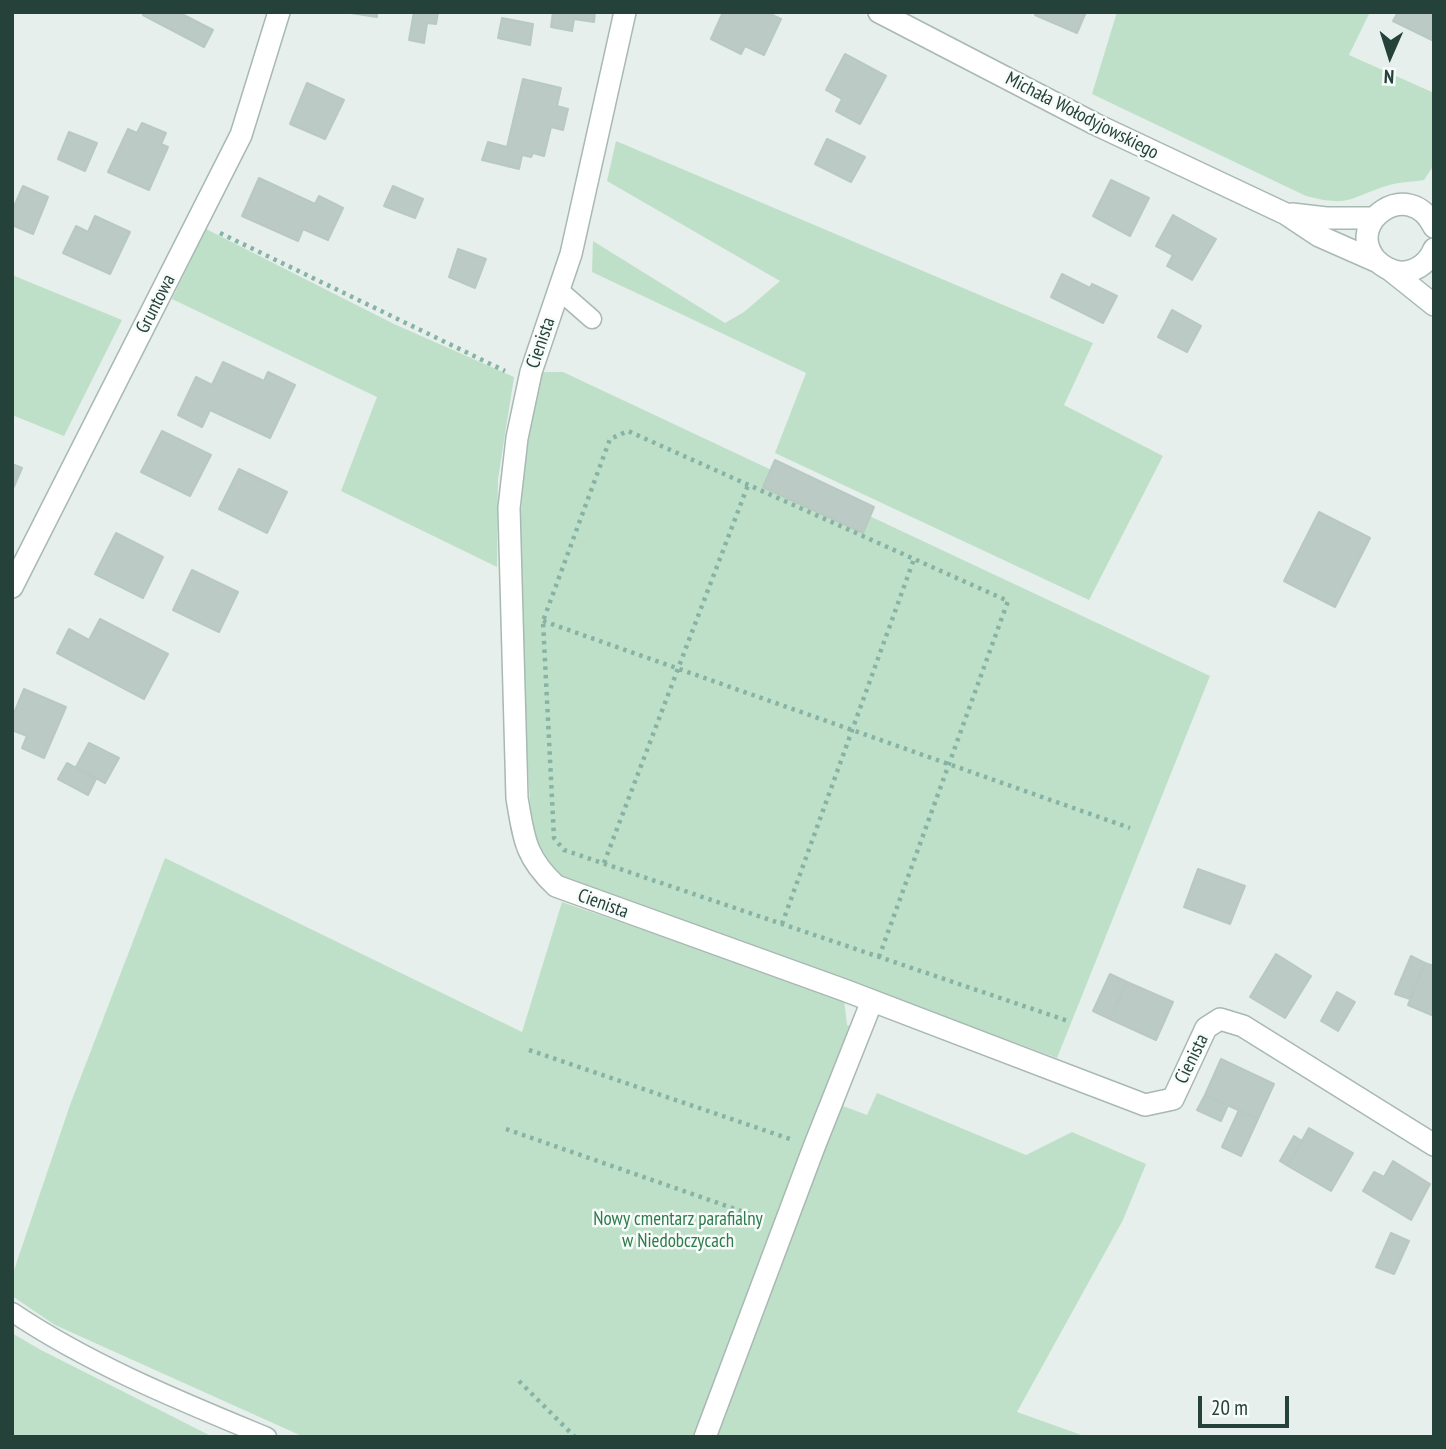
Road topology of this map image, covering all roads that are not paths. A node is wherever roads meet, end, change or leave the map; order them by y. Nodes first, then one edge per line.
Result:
1 (279, 12) edge
2 (625, 12) edge
3 (879, 12) edge
4 (1425, 202) edge
5 (1286, 214) junction
6 (1374, 218) junction
7 (1434, 227) edge
8 (1432, 261) edge
9 (1384, 266) junction
10 (560, 291) junction
11 (1434, 305) edge
12 (592, 319) dead end
13 (12, 587) edge
14 (873, 1002) junction
15 (1434, 1145) edge
16 (12, 1312) edge
17 (267, 1437) edge
18 (705, 1437) edge

1 - 13 street, Gruntowa
2 - 10 street, Cienista
3 - 5 street, Michała Wołodyjowskiego
4 - 6 street
4 - 7 street
5 - 6 street, Michała Wołodyjowskiego
5 - 9 street, Michała Wołodyjowskiego
6 - 9 street
8 - 9 street
9 - 11 street, Michała Wołodyjowskiego
10 - 12 lane
10 - 14 street, Cienista
14 - 15 street, Cienista
14 - 18 street
16 - 17 lane

